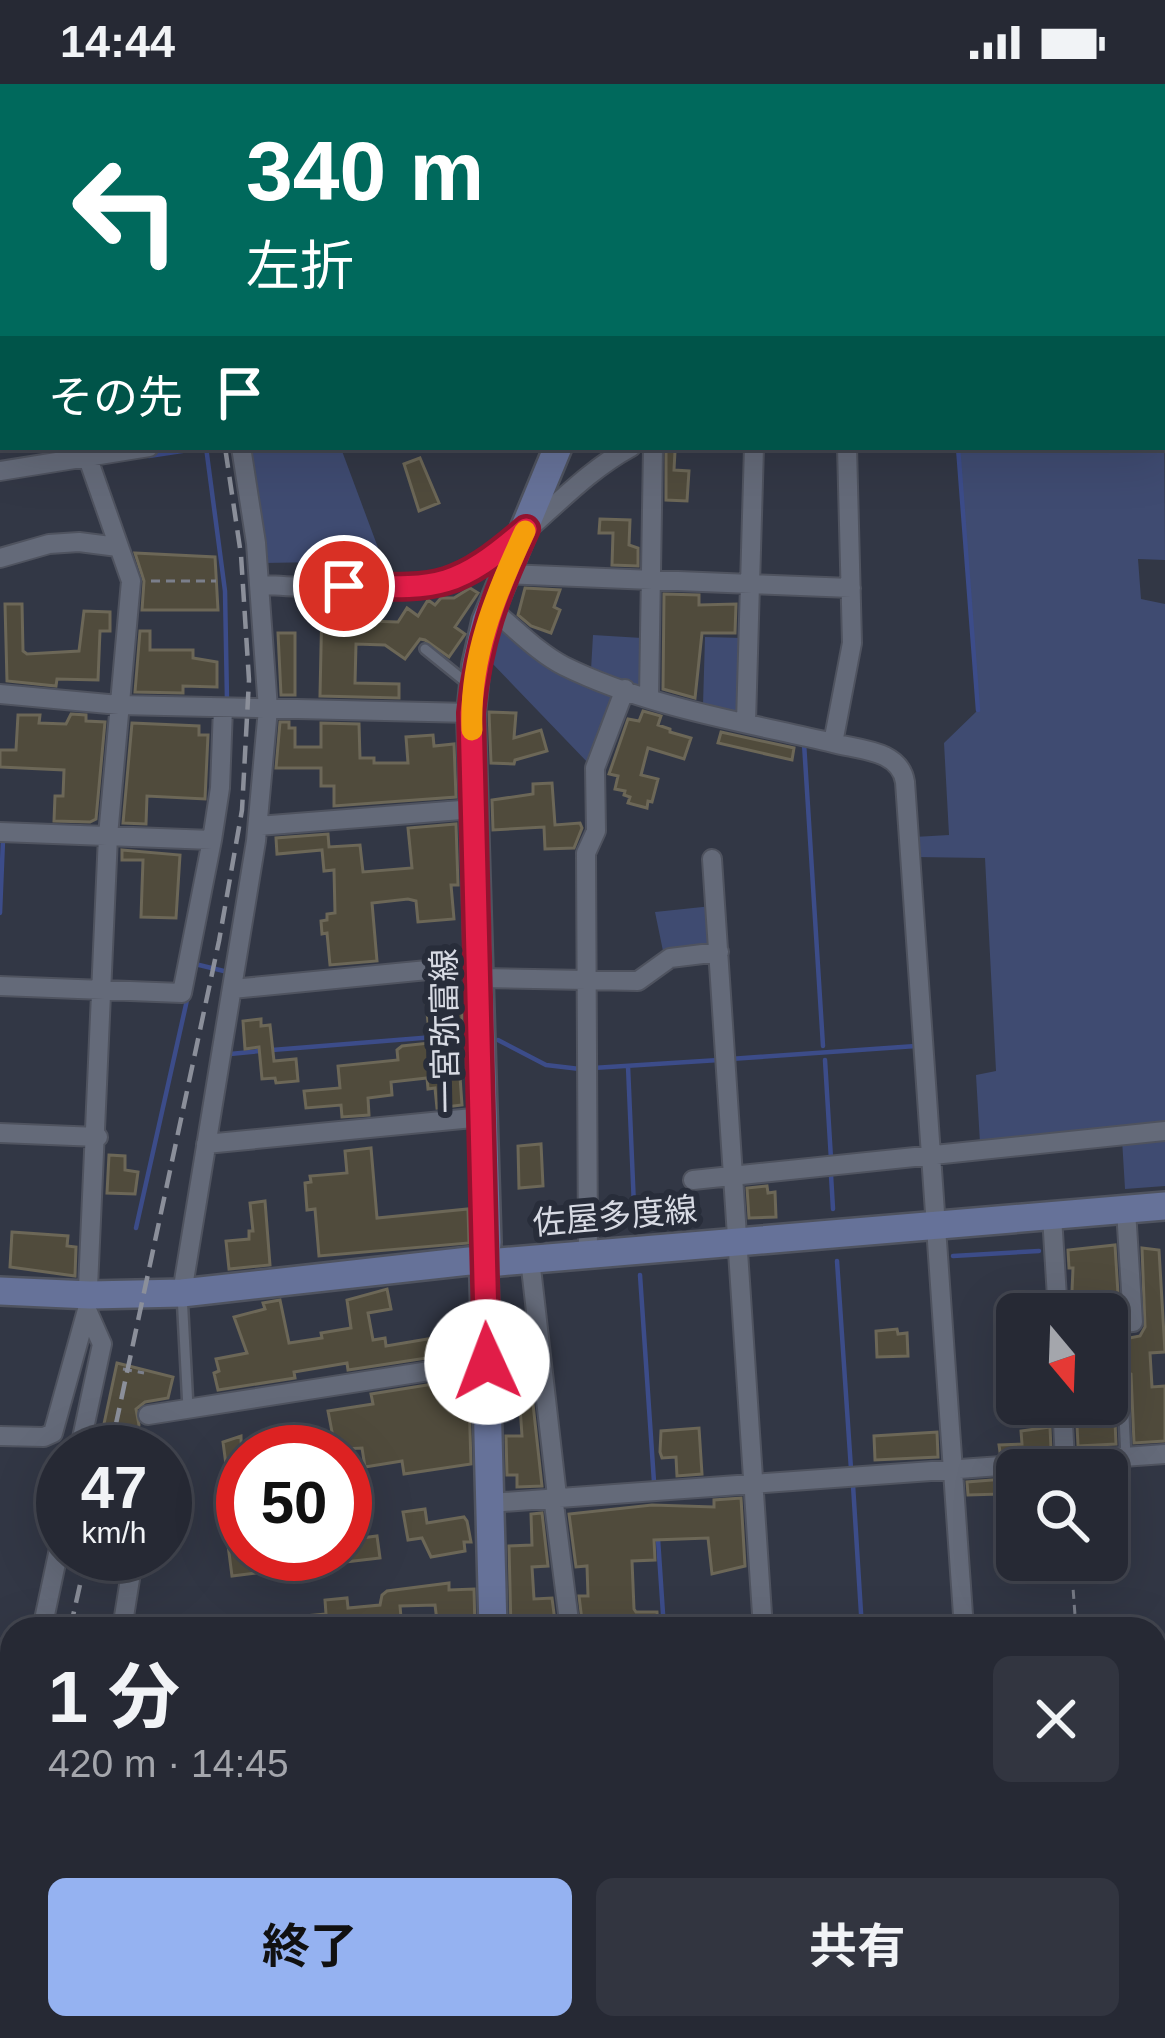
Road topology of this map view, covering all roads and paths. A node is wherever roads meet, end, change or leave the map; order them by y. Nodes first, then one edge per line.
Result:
1 (241, 450) edge
2 (557, 450) edge
3 (625, 450) edge
4 (653, 450) edge
5 (754, 450) edge
6 (847, 450) edge
7 (86, 452) edge
8 (0, 471) edge
9 (526, 529) junction
10 (118, 547) junction
11 (0, 558) edge
12 (505, 574) junction
13 (648, 580) junction
14 (131, 581) junction
15 (216, 581) dead end
16 (751, 584) junction
17 (259, 586) junction
18 (851, 588) junction
19 (491, 609) junction
20 (425, 649) dead end
21 (625, 689) junction
22 (0, 694) edge
23 (649, 697) junction
24 (472, 701) junction
25 (119, 705) junction
26 (224, 708) junction
27 (268, 709) junction
28 (746, 722) junction
29 (833, 743) junction
30 (474, 809) junction
31 (258, 826) junction
32 (0, 832) edge
33 (108, 836) junction
34 (212, 840) junction
35 (712, 859) dead end
36 (719, 952) junction
37 (480, 972) junction
38 (587, 980) junction
39 (0, 986) edge
40 (232, 989) junction
41 (104, 990) junction
42 (483, 1118) junction
43 (1165, 1131) edge
44 (0, 1133) edge
45 (98, 1137) junction
46 (206, 1144) junction
47 (930, 1154) junction
48 (732, 1175) junction
49 (693, 1180) dead end
50 (1165, 1206) edge
51 (1126, 1210) junction
52 (1052, 1216) junction
53 (934, 1227) junction
54 (738, 1242) junction
55 (588, 1254) junction
56 (530, 1258) junction
57 (486, 1262) junction
58 (0, 1291) edge
59 (182, 1293) junction
60 (1057, 1293) edge
61 (88, 1303) junction
62 (1128, 1322) edge
63 (487, 1362) junction
64 (123, 1369) dead end
65 (144, 1373) dead end
66 (188, 1408) junction
67 (148, 1415) joint
68 (85, 1425) edge
69 (146, 1425) edge
70 (0, 1436) edge
71 (1165, 1454) edge
72 (1128, 1457) edge
73 (996, 1466) edge
74 (953, 1469) junction
75 (754, 1483) junction
76 (555, 1496) junction
77 (490, 1503) junction
78 (53, 1581) edge
79 (130, 1581) edge
80 (1073, 1581) edge
81 (45, 1617) edge
82 (124, 1617) edge
83 (493, 1617) edge
84 (569, 1617) edge
85 (762, 1617) edge
86 (963, 1617) edge
87 (1075, 1617) edge

1 - 17 street
2 - 9 main road, 一宮弥富線
3 - 9 street
4 - 13 street
5 - 16 street
6 - 18 street
7 - 8 street
7 - 10 street
9 - 12 main road, 一宮弥富線
9 - 17 street
10 - 11 street
10 - 14 street
12 - 13 street
12 - 19 main road, 一宮弥富線
13 - 16 street
13 - 23 street
14 - 15 path
14 - 25 street
16 - 18 street
16 - 28 street
17 - 27 street
18 - 29 street
19 - 21 street
19 - 24 main road, 一宮弥富線
20 - 24 lane
21 - 23 street
21 - 38 street
22 - 25 street
23 - 28 street
24 - 27 street
24 - 30 main road, 一宮弥富線
25 - 26 street
25 - 33 street
26 - 27 street
26 - 34 street
27 - 31 street
28 - 29 street
29 - 47 street
30 - 31 street
30 - 37 main road, 一宮弥富線
31 - 40 street
32 - 33 street
33 - 34 street
33 - 41 street
34 - 41 street
35 - 36 street
36 - 38 street
36 - 48 street
37 - 38 street
37 - 40 street
37 - 42 main road, 一宮弥富線
38 - 55 street
39 - 41 street
40 - 46 street
41 - 45 street
42 - 46 street
42 - 57 main road, 一宮弥富線
43 - 47 street
44 - 45 street
45 - 61 street
46 - 59 street
47 - 48 street
47 - 53 street
48 - 49 street
48 - 54 street
50 - 51 main road, 佐屋多度線
51 - 52 main road, 佐屋多度線
51 - 62 street
52 - 53 main road, 佐屋多度線
52 - 60 street
53 - 54 main road, 佐屋多度線
53 - 74 street
54 - 55 main road, 佐屋多度線
54 - 75 street
55 - 56 main road, 佐屋多度線
56 - 57 main road, 佐屋多度線
56 - 76 street
57 - 59 main road, 佐屋多度線
57 - 63 main road, 一宮弥富線
58 - 61 main road, 佐屋多度線
59 - 61 main road, 佐屋多度線
59 - 66 lane
61 - 68 street
61 - 70 street
63 - 66 street
63 - 77 main road, 一宮弥富線
64 - 65 path
66 - 67 street
67 - 69 path
71 - 72 street
73 - 74 street
74 - 75 street
74 - 86 street
75 - 76 street
75 - 85 street
76 - 77 street
76 - 84 street
77 - 83 main road, 一宮弥富線
78 - 81 street
79 - 82 street
80 - 87 path

